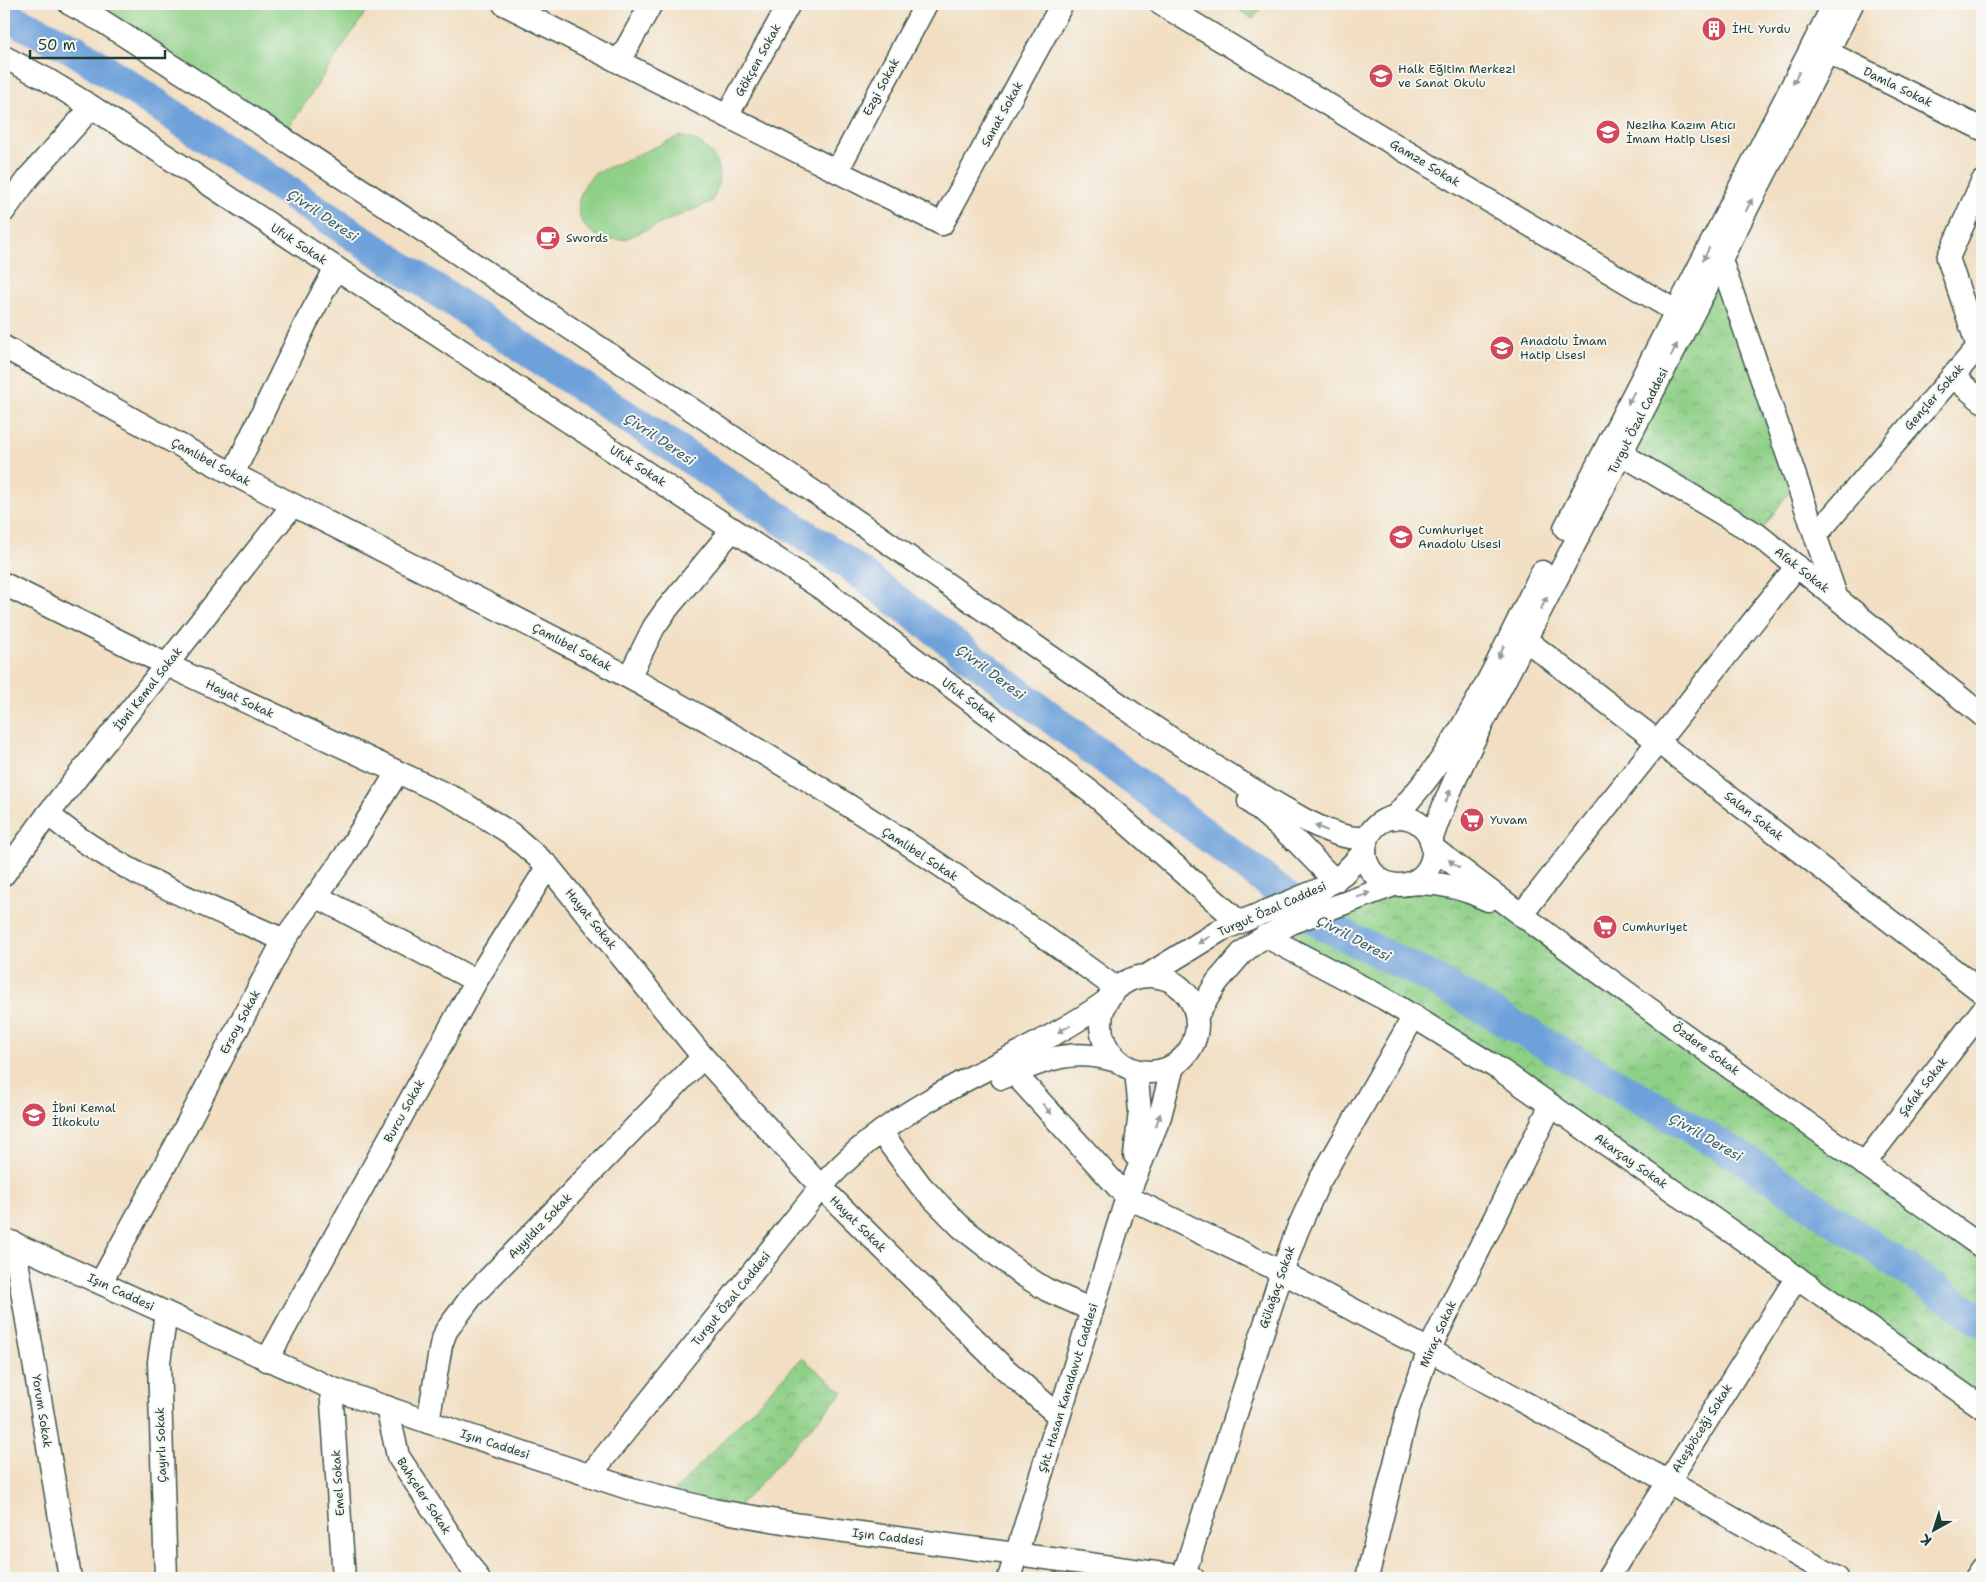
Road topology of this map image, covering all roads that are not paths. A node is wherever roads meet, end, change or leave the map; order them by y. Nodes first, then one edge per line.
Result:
1 (70, 4) edge
2 (651, 4) edge
3 (789, 4) edge
4 (926, 4) edge
5 (1062, 4) edge
6 (1161, 4) edge
7 (1834, 4) edge
8 (1852, 4) edge
9 (513, 6) edge
10 (1820, 49) junction
11 (4, 57) edge
12 (619, 62) junction
13 (92, 107) junction
14 (727, 116) junction
15 (1982, 129) edge
16 (837, 171) junction
17 (1982, 182) edge
18 (4, 211) edge
19 (1721, 260) junction
20 (336, 268) junction
21 (1683, 315) junction
22 (4, 347) edge
23 (1980, 348) edge
24 (1952, 376) junction
25 (1982, 401) edge
26 (1614, 450) junction
27 (233, 474) junction
28 (293, 505) junction
29 (733, 529) junction
30 (1816, 536) junction
31 (1797, 566) junction
32 (4, 584) edge
33 (1836, 596) junction
34 (1526, 640) junction
35 (167, 665) junction
36 (629, 677) junction
37 (1979, 706) edge
38 (1157, 730) junction
39 (1658, 742) junction
40 (398, 773) junction
41 (48, 814) junction
42 (1394, 818) junction
43 (1366, 844) junction
44 (1432, 844) junction
45 (548, 866) junction
46 (4, 874) edge
47 (1401, 884) junction
48 (1330, 892) junction
49 (316, 896) junction
50 (1287, 913) junction
51 (1521, 915) junction
52 (1239, 922) junction
53 (1265, 936) junction
54 (284, 940) junction
55 (1148, 975) junction
56 (476, 981) junction
57 (1982, 992) edge
58 (1110, 995) junction
59 (1982, 1011) edge
60 (1196, 1015) junction
61 (1414, 1016) junction
62 (703, 1057) junction
63 (1126, 1066) junction
64 (1173, 1066) junction
65 (1014, 1073) junction
66 (1551, 1105) junction
67 (880, 1132) junction
68 (1864, 1164) junction
69 (821, 1187) junction
70 (1127, 1198) junction
71 (9, 1241) edge
72 (1982, 1247) edge
73 (1282, 1272) junction
74 (1797, 1277) junction
75 (101, 1282) junction
76 (1092, 1310) junction
77 (166, 1313) junction
78 (1429, 1350) junction
79 (267, 1360) junction
80 (332, 1388) junction
81 (387, 1407) junction
82 (1982, 1407) edge
83 (1059, 1416) junction
84 (428, 1422) junction
85 (590, 1475) junction
86 (1669, 1482) junction
87 (1016, 1554) junction
88 (1982, 1569) edge
89 (70, 1578) edge
90 (166, 1578) edge
91 (344, 1578) edge
92 (478, 1578) edge
93 (1009, 1578) edge
94 (1188, 1578) edge
95 (1366, 1578) edge
96 (1608, 1578) edge
97 (1837, 1578) edge
98 (1976, 1578) edge

1 - 38 street
2 - 12 street
3 - 14 street, Gökçen Sokak
4 - 16 street, Ezgi Sokak
5 - 16 street, Sanat Sokak
6 - 21 street, Gamze Sokak
7 - 10 street, Turgut Özal Caddesi
8 - 10 street, Turgut Özal Caddesi
9 - 12 street
10 - 15 street, Damla Sokak
19 -> 10 street, Turgut Özal Caddesi
10 -> 21 street, Turgut Özal Caddesi
11 - 13 street, Ufuk Sokak
12 - 14 street
13 - 18 street
13 - 20 street, Ufuk Sokak
14 - 16 street
17 - 23 street, Gençler Sokak
19 - 21 street, Turgut Özal Caddesi
19 - 30 street
20 - 27 street
20 - 29 street, Ufuk Sokak
21 - 26 street, Turgut Özal Caddesi
22 - 27 street, Çamlıbel Sokak
23 - 24 street, Gençler Sokak
24 - 25 street
24 - 30 street, Gençler Sokak
26 - 31 street, Afak Sokak
34 -> 26 street, Turgut Özal Caddesi
26 -> 42 street, Turgut Özal Caddesi
27 - 28 street, Çamlıbel Sokak
28 - 35 street, İbni Kemal Sokak
28 - 36 street, Çamlıbel Sokak
29 - 36 street
29 - 52 street, Ufuk Sokak
30 - 33 street
31 - 33 street, Afak Sokak
31 - 39 street
32 - 35 street, Hayat Sokak
33 - 37 street, Afak Sokak
34 - 39 street, Salan Sokak
44 -> 34 street, Turgut Özal Caddesi
35 - 40 street, Hayat Sokak
35 - 41 street, İbni Kemal Sokak
36 - 58 street, Çamlıbel Sokak
43 -> 38 street
38 - 48 street
39 - 51 street
39 - 57 street, Salan Sokak
40 - 45 street, Hayat Sokak
40 - 49 street, Ersoy Sokak
41 - 46 street, İbni Kemal Sokak
41 - 54 street
42 - 43 street
42 - 44 street
43 - 47 street
43 - 48 street, Turgut Özal Caddesi
44 - 47 street
51 -> 44 street, Özdere Sokak
45 - 56 street, Burcu Sokak
45 - 62 street, Hayat Sokak
48 -> 47 street, Turgut Özal Caddesi
47 - 51 street
48 - 50 street, Turgut Özal Caddesi
49 - 54 street, Ersoy Sokak
49 - 56 street
50 - 52 street, Turgut Özal Caddesi
50 - 53 street, Turgut Özal Caddesi
51 - 68 street, Özdere Sokak
52 -> 55 street, Turgut Özal Caddesi
53 - 60 street, Turgut Özal Caddesi
53 - 61 street, Akarçay Sokak
54 - 75 street, Ersoy Sokak
55 - 58 street
55 - 60 street
56 - 79 street, Burcu Sokak
58 - 63 street
58 -> 67 street, Turgut Özal Caddesi
59 - 68 street, Şafak Sokak
60 - 64 street
61 - 66 street, Akarçay Sokak
61 - 73 street, Gülağaç Sokak
62 - 69 street, Hayat Sokak
62 - 84 street, Ayyıldız Sokak
63 - 64 street
63 - 65 street, Turgut Özal Caddesi
63 - 70 street
70 -> 64 street
65 - 67 street, Turgut Özal Caddesi
65 -> 70 street
66 - 74 street, Akarçay Sokak
66 - 78 street, Miraç Sokak
67 - 69 street, Turgut Özal Caddesi
67 - 76 street
68 - 72 street, Özdere Sokak
69 - 83 street, Hayat Sokak
69 - 85 street, Turgut Özal Caddesi
70 - 73 street
70 - 76 street, Şht. Hasan Karadavut Caddesi
71 - 75 street, Işın Caddesi
71 - 89 street, Yorum Sokak
73 - 78 street
73 - 94 street, Gülağaç Sokak
74 - 82 street, Akarçay Sokak
74 - 86 street, Ateşböceği Sokak
75 - 77 street, Işın Caddesi
76 - 83 street, Şht. Hasan Karadavut Caddesi
77 - 79 street, Işın Caddesi
77 - 90 street, Çayırlı Sokak
78 - 86 street
78 - 95 street, Miraç Sokak
79 - 80 street, Işın Caddesi
80 - 81 street, Işın Caddesi
80 - 91 street, Emel Sokak
81 - 84 street, Işın Caddesi
81 - 92 street, Bahçeler Sokak
83 - 87 street, Şht. Hasan Karadavut Caddesi
84 - 85 street, Işın Caddesi
85 - 87 street, Işın Caddesi
86 - 96 street, Ateşböceği Sokak
86 - 97 street
87 - 93 street, Şht. Hasan Karadavut Caddesi
87 - 94 street, Işın Caddesi
88 - 98 street

